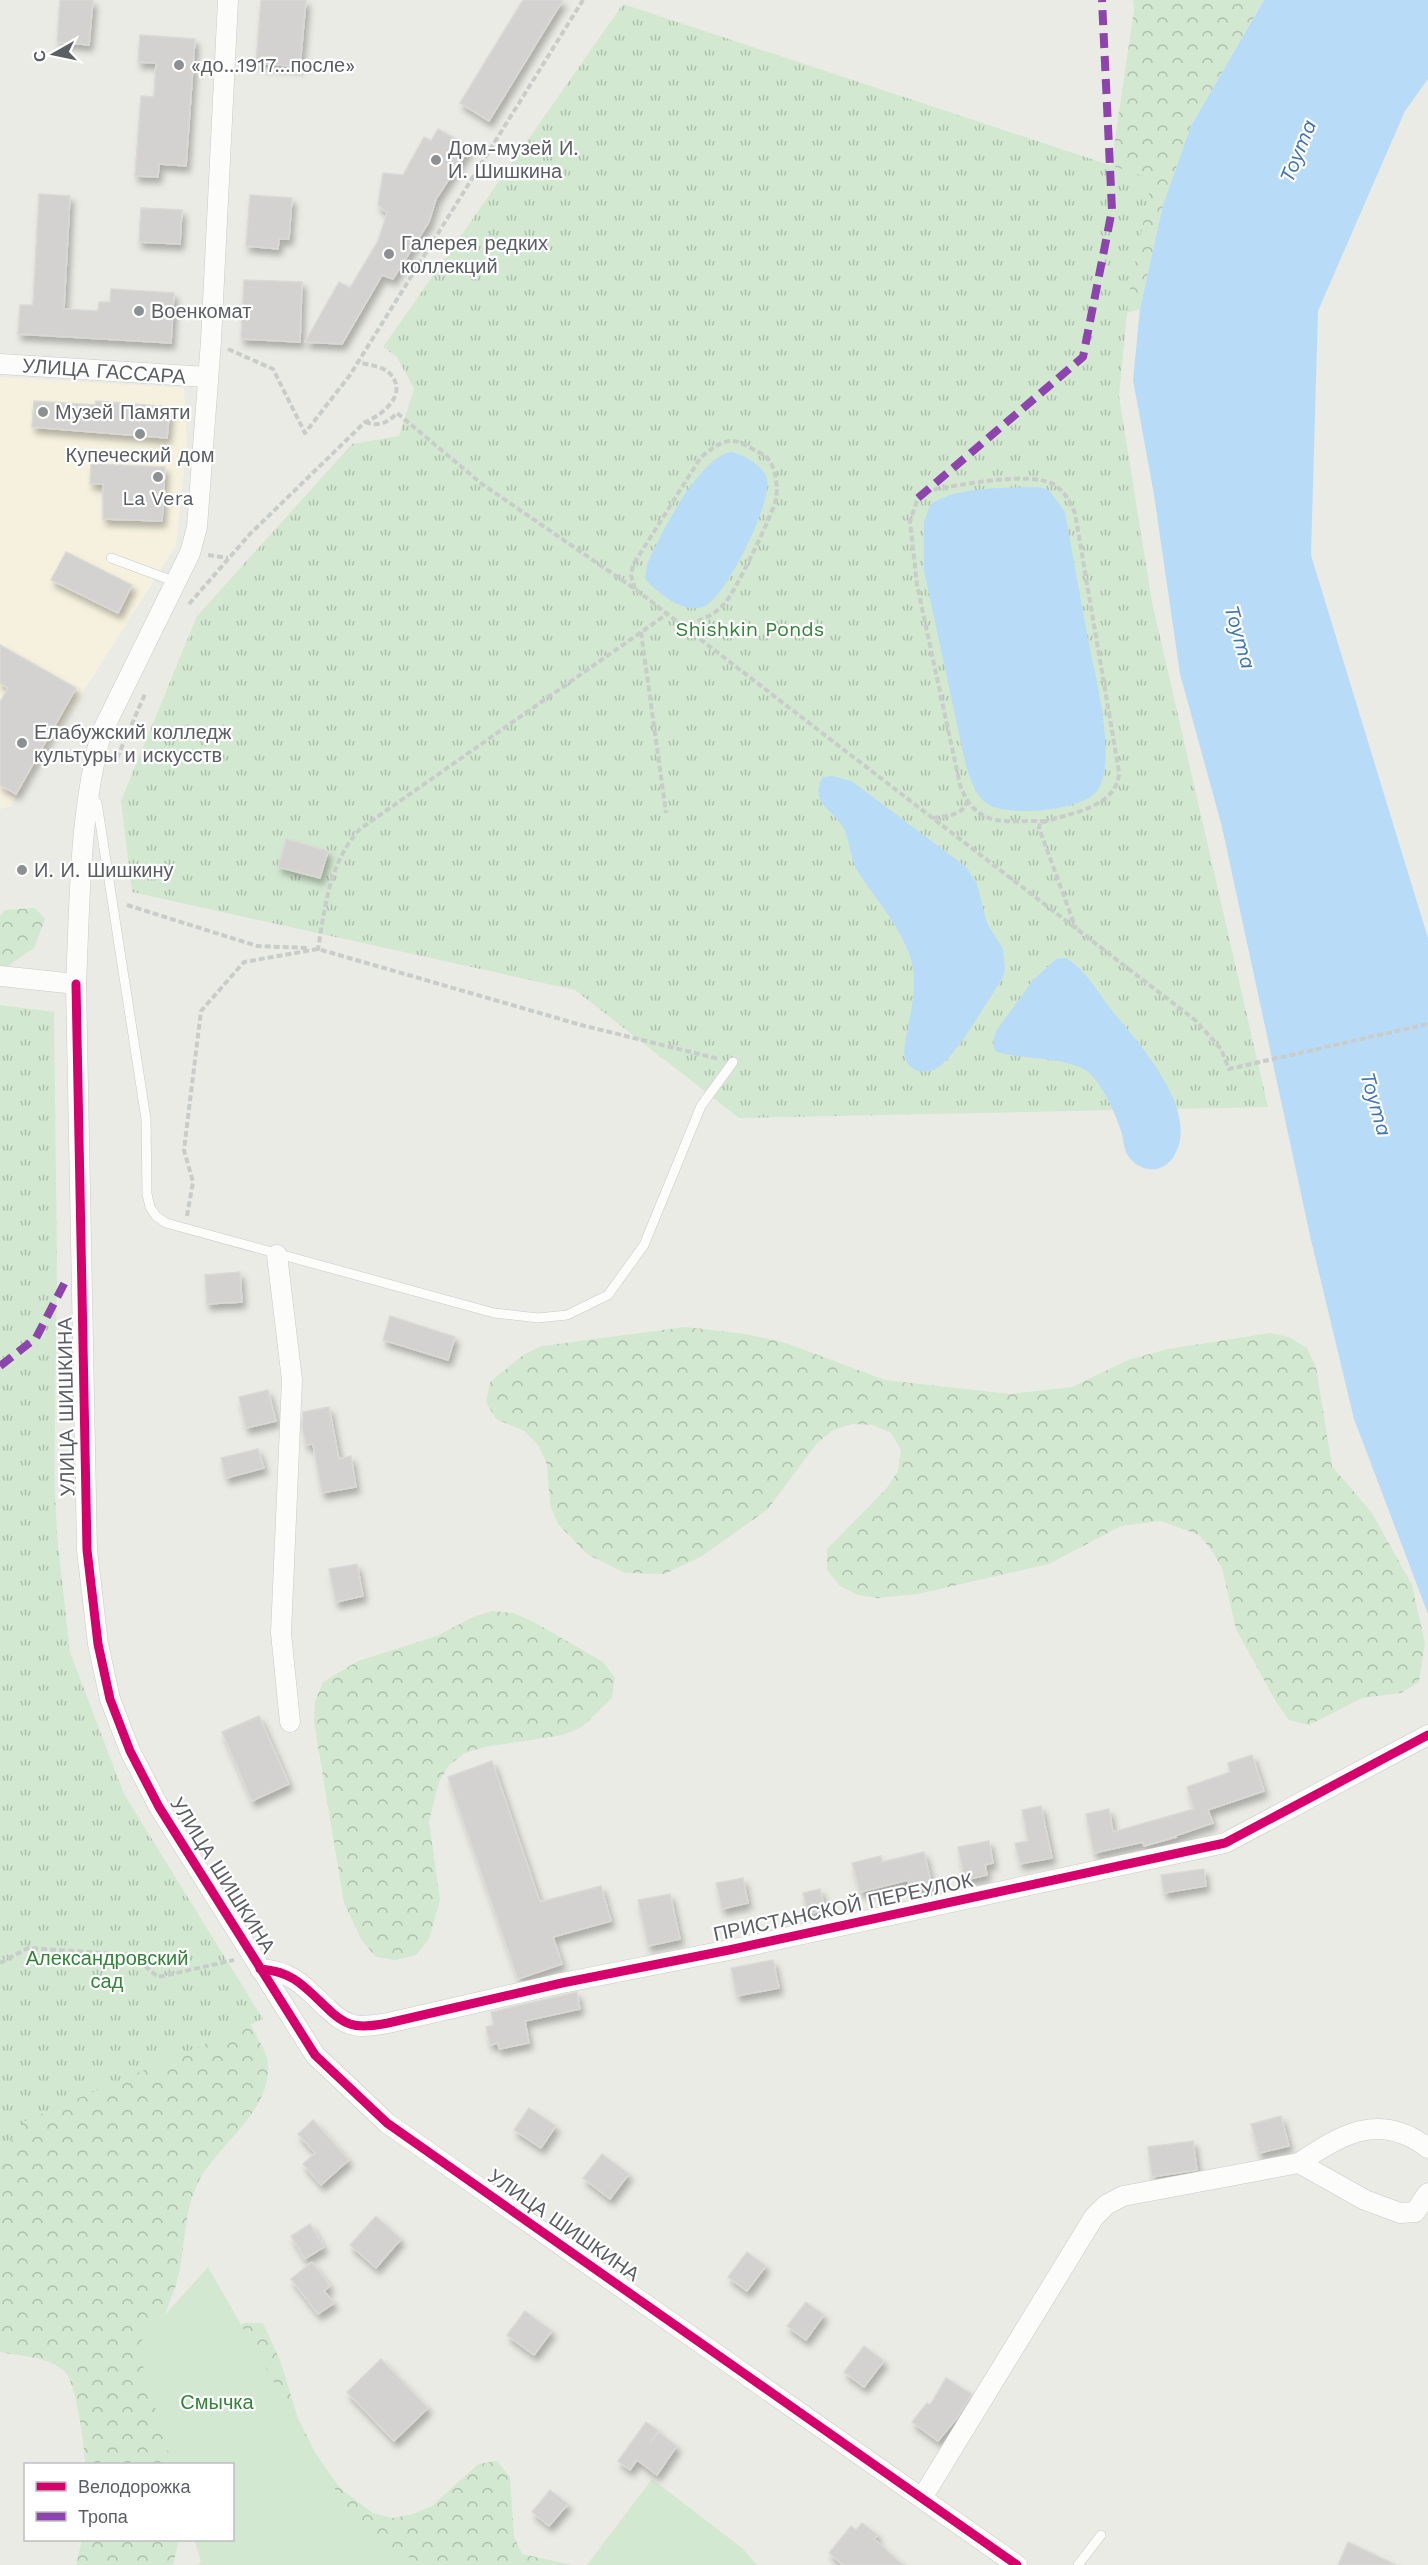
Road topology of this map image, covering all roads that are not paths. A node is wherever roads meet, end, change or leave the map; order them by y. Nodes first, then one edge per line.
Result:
1 (228, 0) edge
2 (0, 364) edge
3 (208, 377) junction
4 (111, 558) dead end
5 (176, 582) junction
6 (88, 789) junction
7 (0, 976) edge
8 (76, 984) junction
9 (733, 1062) road end
10 (277, 1255) junction
11 (290, 1722) dead end
12 (1428, 1735) edge
13 (260, 1969) junction
14 (1428, 2148) edge
15 (1299, 2163) junction
16 (1428, 2193) edge
17 (922, 2498) junction
18 (1101, 2535) dead end
19 (1017, 2565) edge
20 (1078, 2565) edge

1 - 3 street, УЛИЦА ШИШКИНА
2 - 3 street, УЛИЦА ГАССАРА
3 - 5 street, УЛИЦА ШИШКИНА
4 - 5 lane
5 - 6 street, УЛИЦА ШИШКИНА
6 - 8 street, УЛИЦА ШИШКИНА
6 - 10 lane
7 - 8 street
8 - 13 street, УЛИЦА ШИШКИНА
9 - 10 lane
10 - 11 street
12 - 13 street, ПРИСТАНСКОЙ ПЕРЕУЛОК
13 - 17 street, УЛИЦА ШИШКИНА
14 - 15 street
15 - 16 street
15 - 17 street
17 - 19 street, УЛИЦА ШИШКИНА
18 - 20 lane

